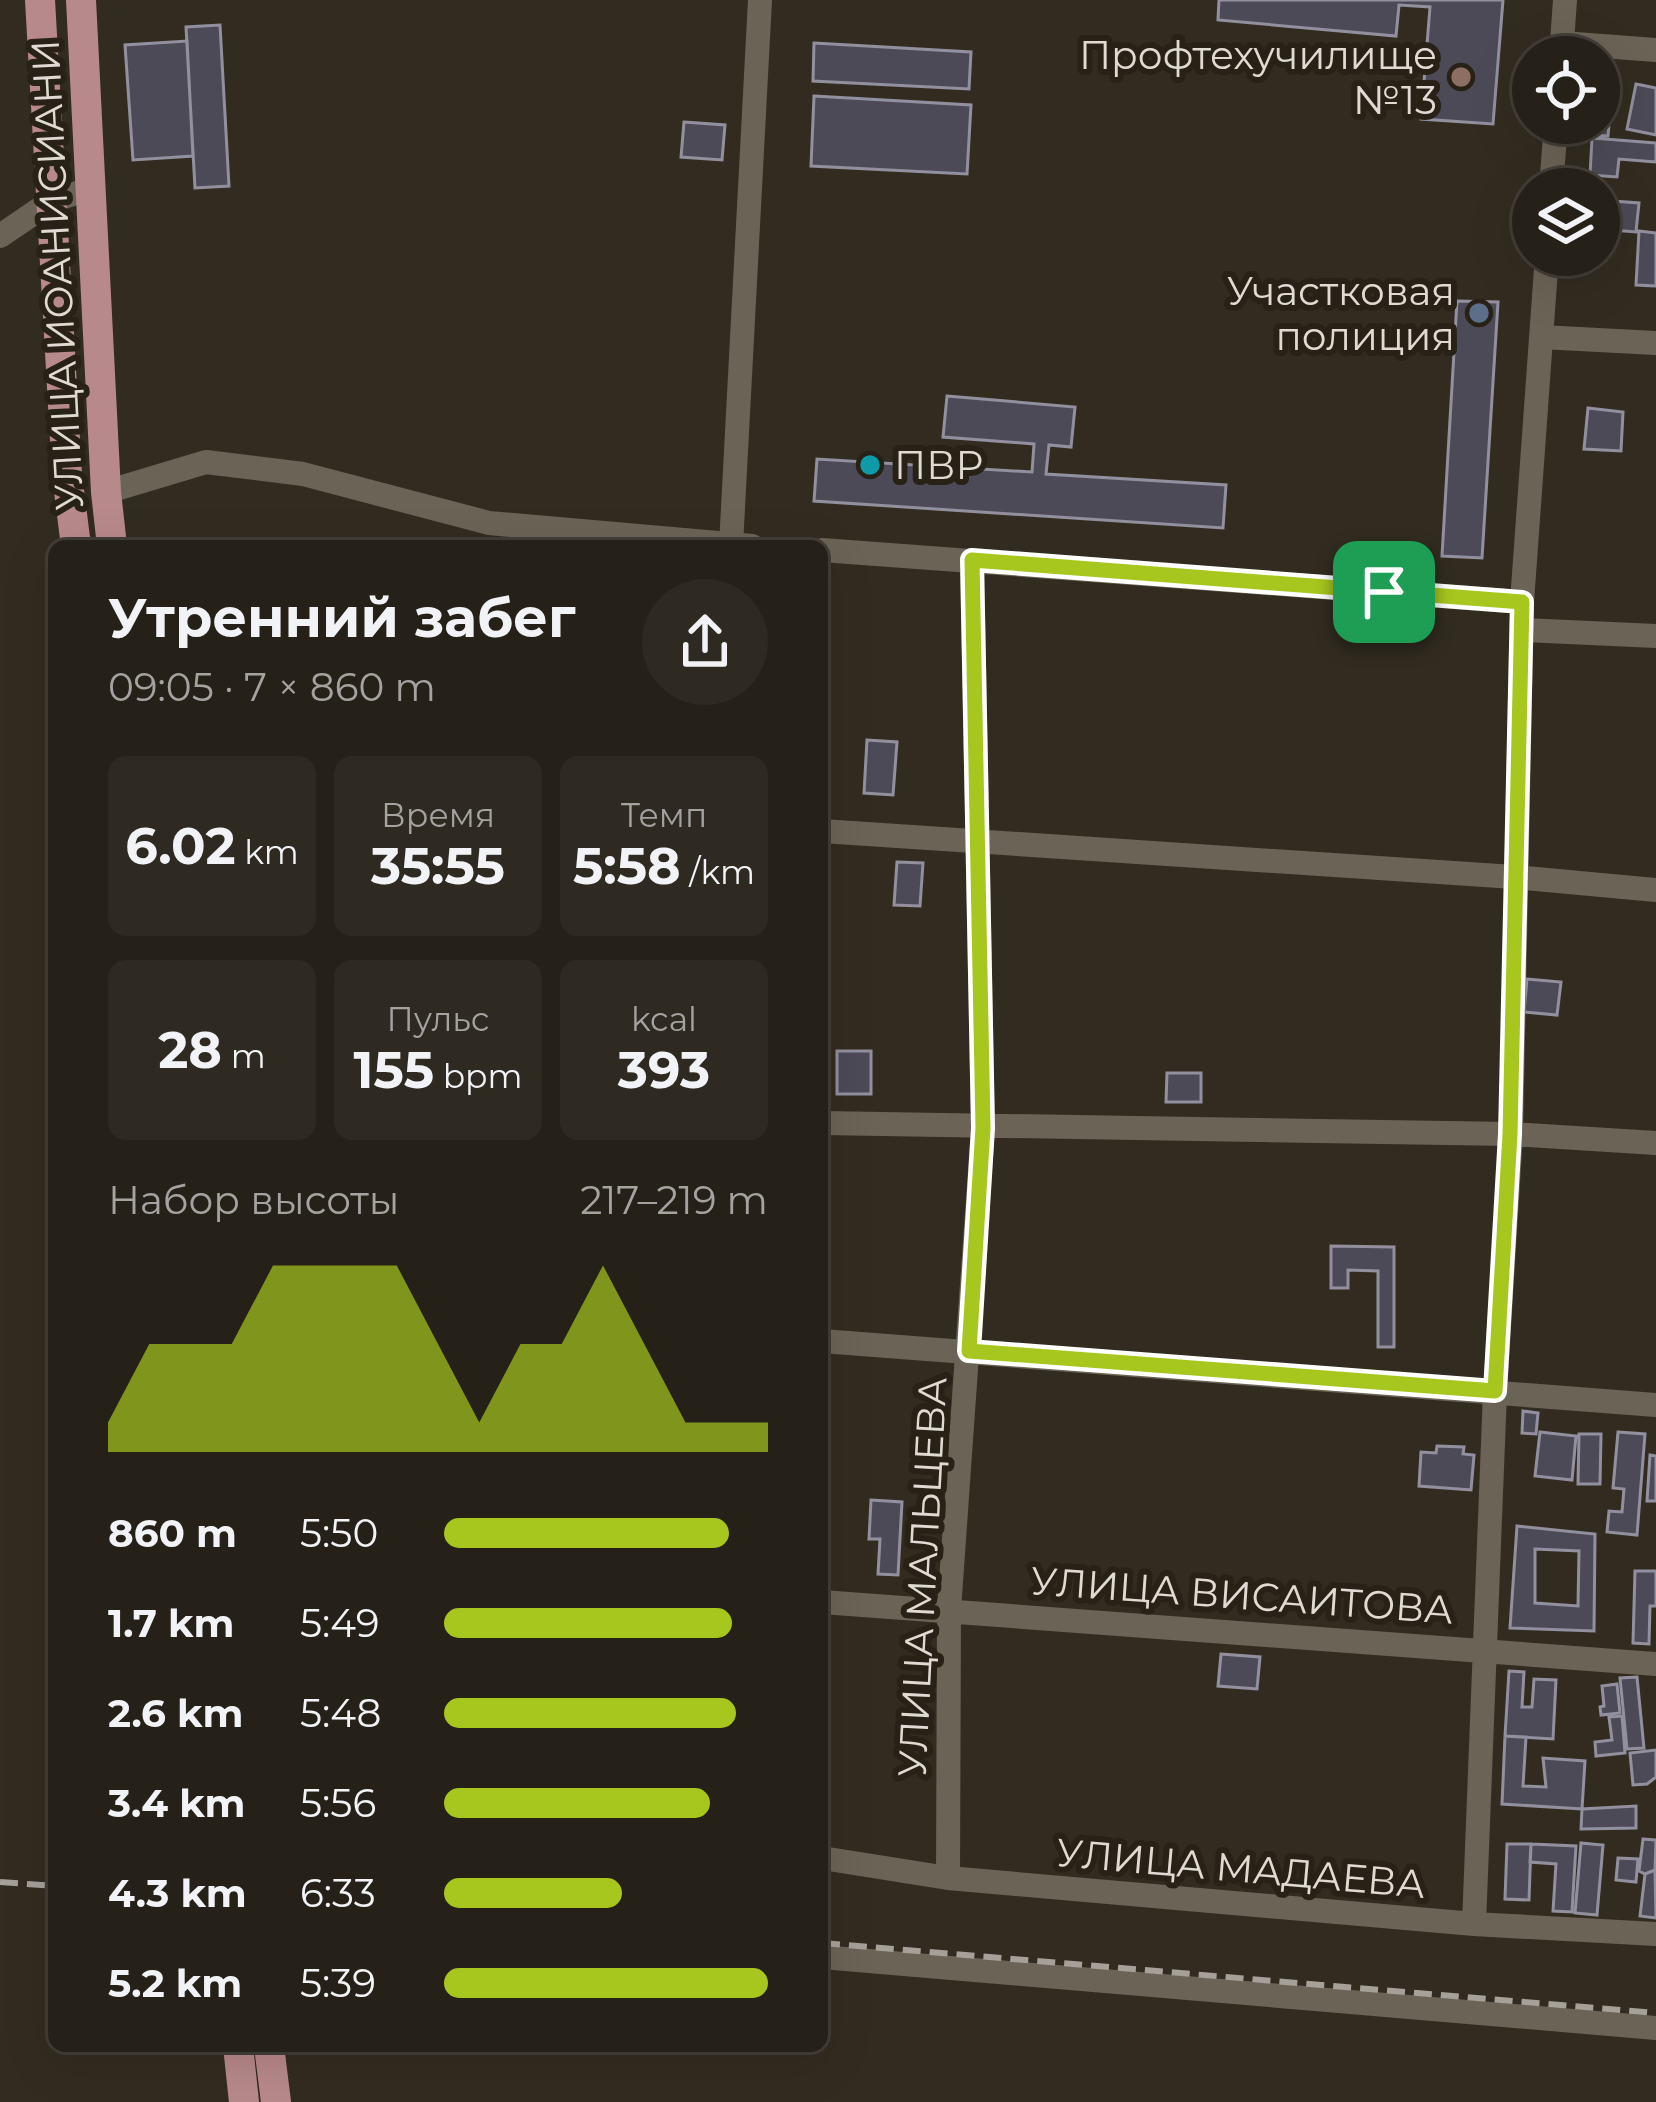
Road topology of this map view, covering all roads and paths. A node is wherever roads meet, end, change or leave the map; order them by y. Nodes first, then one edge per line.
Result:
1 (40, 0) edge
2 (81, 0) edge
3 (760, 0) edge
4 (1565, 0) edge
5 (1562, 36) edge
6 (1620, 50) edge
7 (1656, 50) edge
8 (91, 189) junction
9 (53, 200) junction
10 (0, 236) edge
11 (1545, 276) edge
12 (1541, 337) junction
13 (1656, 343) edge
14 (67, 475) junction
15 (106, 493) junction
16 (74, 535) edge
17 (111, 540) edge
18 (676, 540) edge
19 (731, 540) edge
20 (828, 550) edge
21 (972, 560) junction
22 (1522, 602) junction
23 (1522, 630) junction
24 (1656, 636) edge
25 (828, 831) edge
26 (978, 839) junction
27 (1514, 877) junction
28 (1656, 890) edge
29 (828, 1123) edge
30 (983, 1128) junction
31 (1510, 1134) junction
32 (1656, 1143) edge
33 (828, 1341) edge
34 (969, 1351) junction
35 (1495, 1391) junction
36 (1656, 1406) edge
37 (828, 1602) edge
38 (950, 1610) junction
39 (1484, 1649) junction
40 (1656, 1664) edge
41 (828, 1859) edge
42 (948, 1878) junction
43 (1474, 1924) junction
44 (1656, 1934) edge
45 (828, 1958) edge
46 (1656, 2028) edge
47 (239, 2052) edge
48 (270, 2052) edge
49 (244, 2102) edge
50 (276, 2102) edge

1 - 9 main road, УЛИЦА ИОАНИСИАНИ
2 - 8 main road, УЛИЦА ИОАНИСИАНИ
3 - 19 street
4 - 5 street
6 - 7 street
8 - 9 street
8 - 15 main road, УЛИЦА ИОАНИСИАНИ
9 - 10 street
9 - 14 main road, УЛИЦА ИОАНИСИАНИ
11 - 12 street
12 - 13 street
12 - 22 street
14 - 15 main road
14 - 16 main road, УЛИЦА ИОАНИСИАНИ
15 - 16 main road
15 - 17 main road, УЛИЦА ИОАНИСИАНИ
15 - 18 street
20 - 21 street
21 - 22 street
21 - 26 street, УЛИЦА МАЛЬЦЕВА
22 - 23 street
23 - 24 street
23 - 27 street
25 - 26 street
26 - 27 street
26 - 30 street, УЛИЦА МАЛЬЦЕВА
27 - 28 street
27 - 31 street
29 - 30 street
30 - 31 street
30 - 34 street, УЛИЦА МАЛЬЦЕВА
31 - 32 street
31 - 35 street
33 - 34 street
34 - 35 street
34 - 38 street, УЛИЦА МАЛЬЦЕВА
35 - 36 street
35 - 39 street
37 - 38 street, УЛИЦА ВИСАИТОВА
38 - 39 street, УЛИЦА ВИСАИТОВА
38 - 42 street, УЛИЦА МАЛЬЦЕВА
39 - 40 street, УЛИЦА ВИСАИТОВА
39 - 43 street
41 - 42 street, УЛИЦА МАДАЕВА
42 - 43 street, УЛИЦА МАДАЕВА
43 - 44 street, УЛИЦА МАДАЕВА
45 - 46 street
47 - 49 main road
48 - 50 main road

